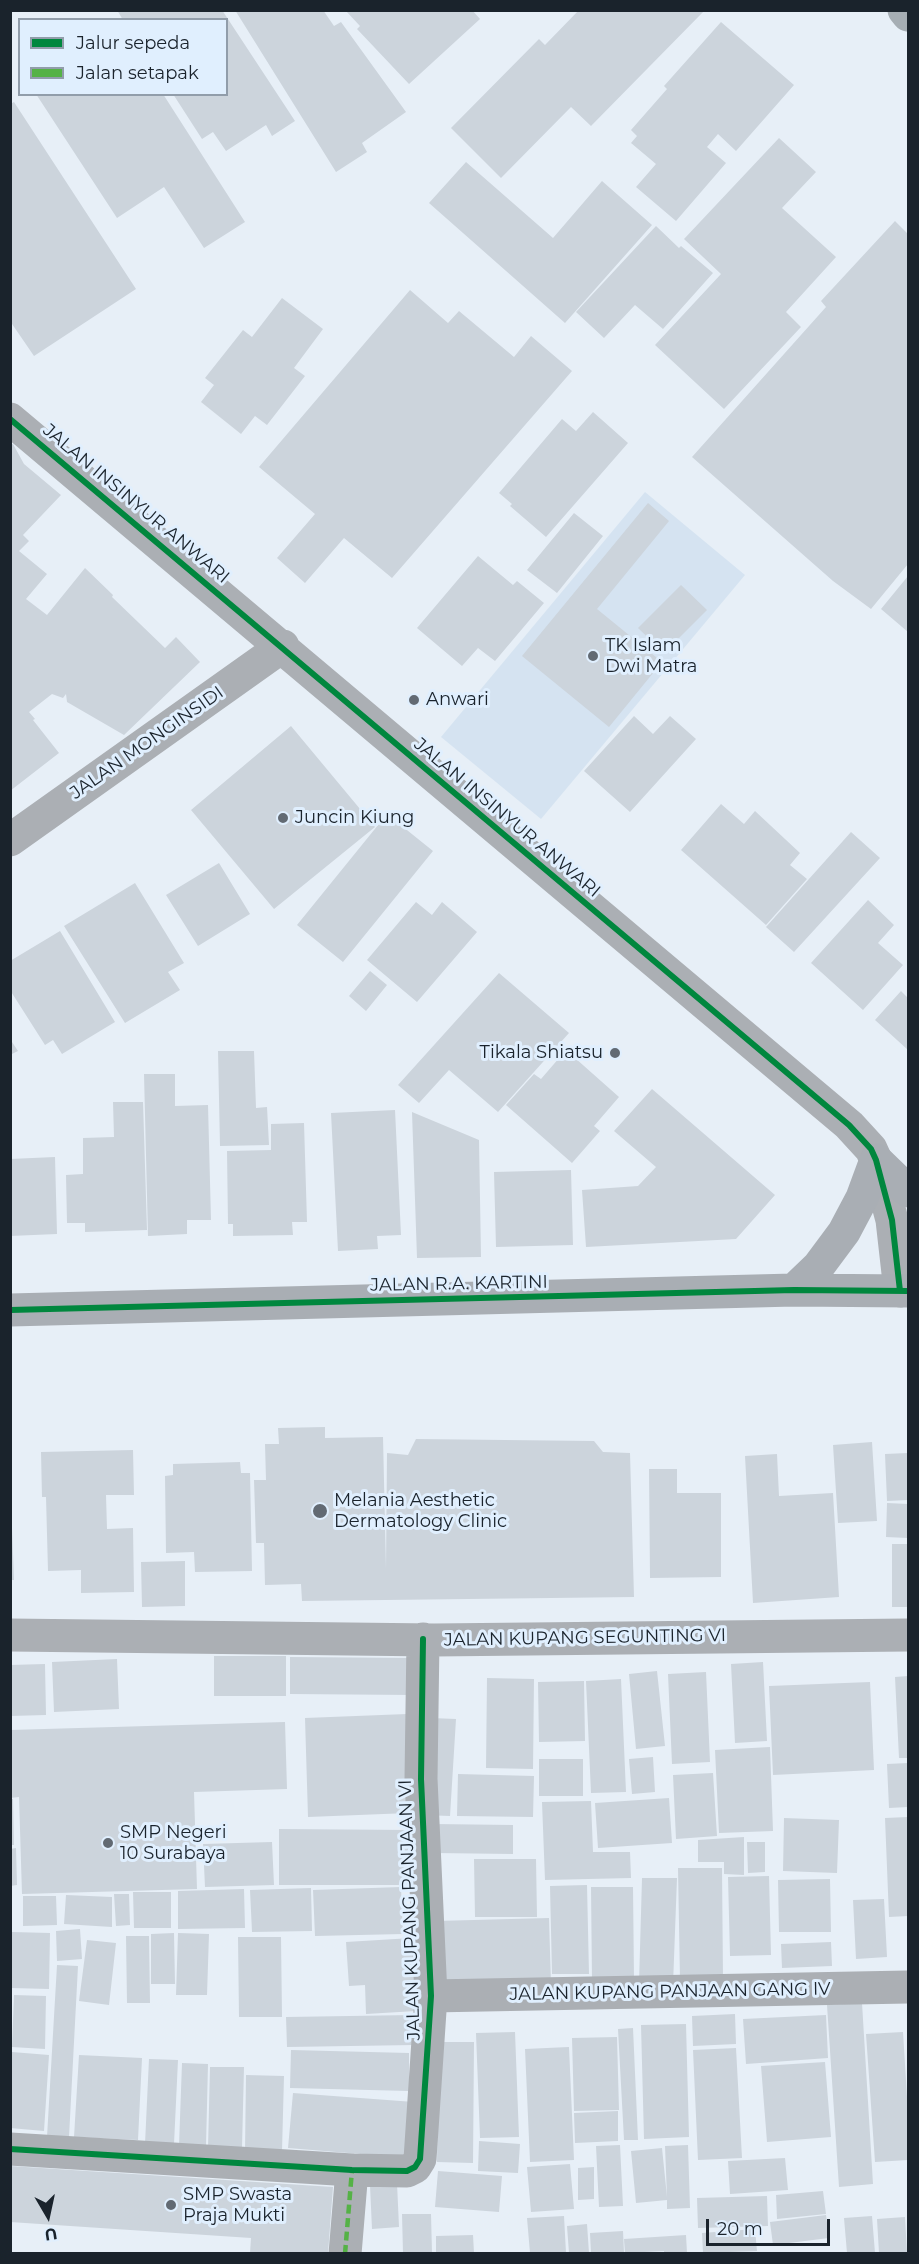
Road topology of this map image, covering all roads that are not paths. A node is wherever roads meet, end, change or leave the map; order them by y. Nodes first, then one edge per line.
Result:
1 (904, 10) edge
2 (909, 15) edge
3 (10, 419) edge
4 (283, 646) junction
5 (10, 840) edge
6 (876, 1160) junction
7 (909, 1191) edge
8 (794, 1290) junction
9 (904, 1291) edge
10 (10, 1310) edge
11 (10, 1635) edge
12 (909, 1635) edge
13 (423, 1640) junction
14 (909, 1987) edge
15 (430, 1996) junction
16 (10, 2149) edge
17 (352, 2170) junction
18 (345, 2253) edge

1 - 2 highway
3 - 4 street, JALAN INSINYUR ANWARI
4 - 5 street, JALAN MONGINSIDI
4 - 6 street, JALAN INSINYUR ANWARI
6 - 7 street
6 - 8 street
6 - 9 street, JALAN INSINYUR ANWARI
8 - 9 street, JALAN R.A. KARTINI
8 - 10 street, JALAN R.A. KARTINI
11 - 13 street, JALAN KUPANG SEGUNTING VI
12 - 13 street, JALAN KUPANG SEGUNTING VI
13 - 15 street, JALAN KUPANG PANJAAN VI
14 - 15 street, JALAN KUPANG PANJAAN GANG IV
15 - 17 street, JALAN KUPANG PANJAAN VI
16 - 17 street, JALAN KUPANG PANJAAN VI
17 - 18 street

